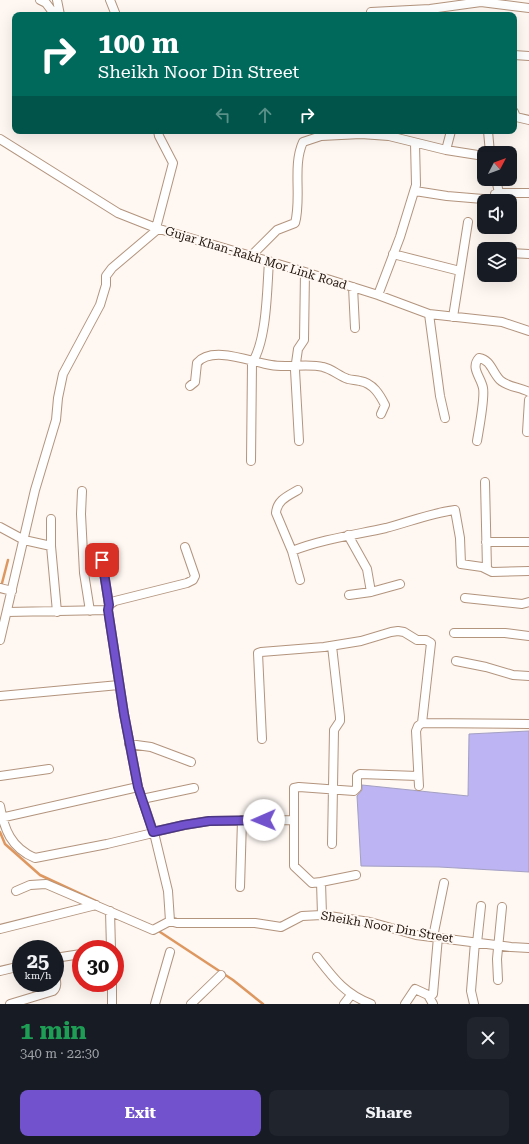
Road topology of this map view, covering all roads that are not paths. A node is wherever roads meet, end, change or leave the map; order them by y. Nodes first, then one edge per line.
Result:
1 (40, 0) edge
2 (57, 0) edge
3 (110, 0) edge
4 (470, 2) edge
5 (529, 8) edge
6 (53, 12) edge
7 (59, 12) edge
8 (115, 12) edge
9 (402, 12) edge
10 (517, 55) edge
11 (529, 56) edge
12 (517, 117) edge
13 (529, 120) edge
14 (158, 134) edge
15 (338, 134) edge
16 (372, 134) edge
17 (450, 134) edge
18 (488, 134) edge
19 (0, 139) edge
20 (415, 143) junction
21 (489, 146) edge
22 (446, 150) junction
23 (477, 155) edge
24 (415, 191) junction
25 (529, 192) edge
26 (517, 194) edge
27 (477, 197) edge
28 (468, 222) dead end
29 (157, 228) junction
30 (517, 253) edge
31 (393, 254) junction
32 (529, 254) edge
33 (251, 256) junction
34 (269, 261) junction
35 (460, 271) junction
36 (305, 272) junction
37 (353, 287) junction
38 (378, 295) junction
39 (429, 314) junction
40 (453, 317) junction
41 (356, 328) dead end
42 (529, 331) edge
43 (254, 360) junction
44 (295, 366) junction
45 (190, 386) dead end
46 (529, 392) edge
47 (529, 400) edge
48 (382, 414) dead end
49 (445, 418) dead end
50 (527, 432) dead end
51 (299, 441) dead end
52 (478, 441) dead end
53 (251, 461) dead end
54 (485, 482) dead end
55 (298, 490) dead end
56 (82, 491) dead end
57 (51, 519) dead end
58 (0, 527) edge
59 (348, 535) junction
60 (22, 539) junction
61 (486, 542) junction
62 (529, 542) edge
63 (51, 546) junction
64 (185, 547) dead end
65 (292, 551) junction
66 (102, 560) dead end
67 (487, 569) junction
68 (529, 571) edge
69 (300, 580) dead end
70 (400, 584) dead end
71 (6, 589) edge
72 (371, 592) junction
73 (350, 595) dead end
74 (465, 598) dead end
75 (529, 602) edge
76 (109, 607) junction
77 (90, 611) junction
78 (7, 612) junction
79 (58, 612) junction
80 (454, 633) dead end
81 (529, 636) edge
82 (0, 640) edge
83 (332, 646) junction
84 (456, 661) dead end
85 (529, 676) edge
86 (119, 685) junction
87 (0, 696) edge
88 (422, 723) junction
89 (529, 724) edge
90 (262, 739) dead end
91 (129, 744) junction
92 (191, 762) dead end
93 (49, 769) dead end
94 (0, 776) edge
95 (418, 776) junction
96 (419, 786) dead end
97 (138, 787) junction
98 (194, 788) dead end
99 (333, 789) junction
100 (142, 799) junction
101 (0, 806) edge
102 (1, 818) edge
103 (242, 820) junction
104 (294, 820) junction
105 (153, 832) junction
106 (332, 844) dead end
107 (356, 875) dead end
108 (321, 882) junction
109 (444, 882) dead end
110 (240, 887) dead end
111 (16, 891) dead end
112 (96, 905) junction
113 (482, 906) dead end
114 (502, 907) dead end
115 (110, 912) junction
116 (322, 915) junction
117 (168, 923) junction
118 (0, 929) edge
119 (436, 937) junction
120 (111, 940) edge
121 (476, 942) junction
122 (499, 945) junction
123 (529, 948) edge
124 (170, 952) dead end
125 (317, 957) dead end
126 (12, 968) edge
127 (0, 971) edge
128 (221, 975) dead end
129 (498, 980) dead end
130 (50, 992) edge
131 (112, 992) edge
132 (351, 995) junction
133 (432, 1001) edge
134 (10, 1004) edge
135 (112, 1004) edge
136 (155, 1004) edge
137 (191, 1004) edge
138 (344, 1004) edge
139 (371, 1004) edge
140 (405, 1004) edge
141 (474, 1004) edge

1 - 6 street
2 - 7 street
3 - 8 street
4 - 5 street
4 - 9 street
10 - 11 street
12 - 13 street
14 - 29 street
15 - 33 street
16 - 20 street
17 - 22 street
18 - 21 street
19 - 29 street, Gujar Khan-Rakh Mor Link Road
20 - 22 street
20 - 24 street
22 - 23 street
24 - 27 street
24 - 31 street
25 - 26 street
28 - 35 street
29 - 33 street, Gujar Khan-Rakh Mor Link Road
29 - 60 street
30 - 32 street
31 - 35 street
31 - 38 street
33 - 34 street, Gujar Khan-Rakh Mor Link Road
34 - 36 street, Gujar Khan-Rakh Mor Link Road
34 - 43 street
35 - 40 street
36 - 37 street, Gujar Khan-Rakh Mor Link Road
36 - 44 street
37 - 38 street, Gujar Khan-Rakh Mor Link Road
37 - 41 street
38 - 39 street, Gujar Khan-Rakh Mor Link Road
39 - 40 street, Gujar Khan-Rakh Mor Link Road
39 - 49 street
40 - 42 street, Gujar Khan-Rakh Mor Link Road
43 - 44 street
43 - 45 street
43 - 53 street
44 - 48 street
44 - 51 street
46 - 52 street
47 - 50 street
54 - 61 street
55 - 65 street
56 - 77 street
57 - 63 street
58 - 60 street
59 - 65 street
59 - 67 street
59 - 72 street
60 - 63 street
60 - 71 street
61 - 62 street
61 - 67 street
63 - 79 street
64 - 76 street
65 - 69 street
66 - 76 street
67 - 68 street
70 - 72 street
71 - 78 street
72 - 73 street
74 - 75 street
76 - 77 street
76 - 86 street
77 - 79 street
78 - 79 street
78 - 82 street
80 - 81 street
83 - 88 street
83 - 90 street
83 - 99 street
84 - 85 street
86 - 87 street
86 - 91 street
88 - 89 street
88 - 95 street
91 - 92 street
91 - 97 street
93 - 94 street
95 - 96 street
95 - 99 street
97 - 100 street
97 - 102 street
98 - 100 street
99 - 104 street
99 - 106 street
100 - 105 street
101 - 102 street
102 - 105 street
103 - 104 street
103 - 105 street
103 - 110 street
104 - 108 street
105 - 117 street
107 - 108 street
108 - 116 street
109 - 119 street
111 - 112 street
112 - 115 street
112 - 118 street
113 - 121 street
114 - 122 street
115 - 117 street
115 - 120 street
116 - 117 street, Sheikh Noor Din Street
116 - 119 street, Sheikh Noor Din Street
119 - 121 street, Sheikh Noor Din Street
119 - 133 street
121 - 122 street, Sheikh Noor Din Street
121 - 141 street
122 - 123 street, Sheikh Noor Din Street
122 - 129 street
124 - 136 street
125 - 132 street
126 - 127 street
128 - 137 street
130 - 134 street
131 - 135 street
132 - 138 street
132 - 139 street
133 - 140 street

